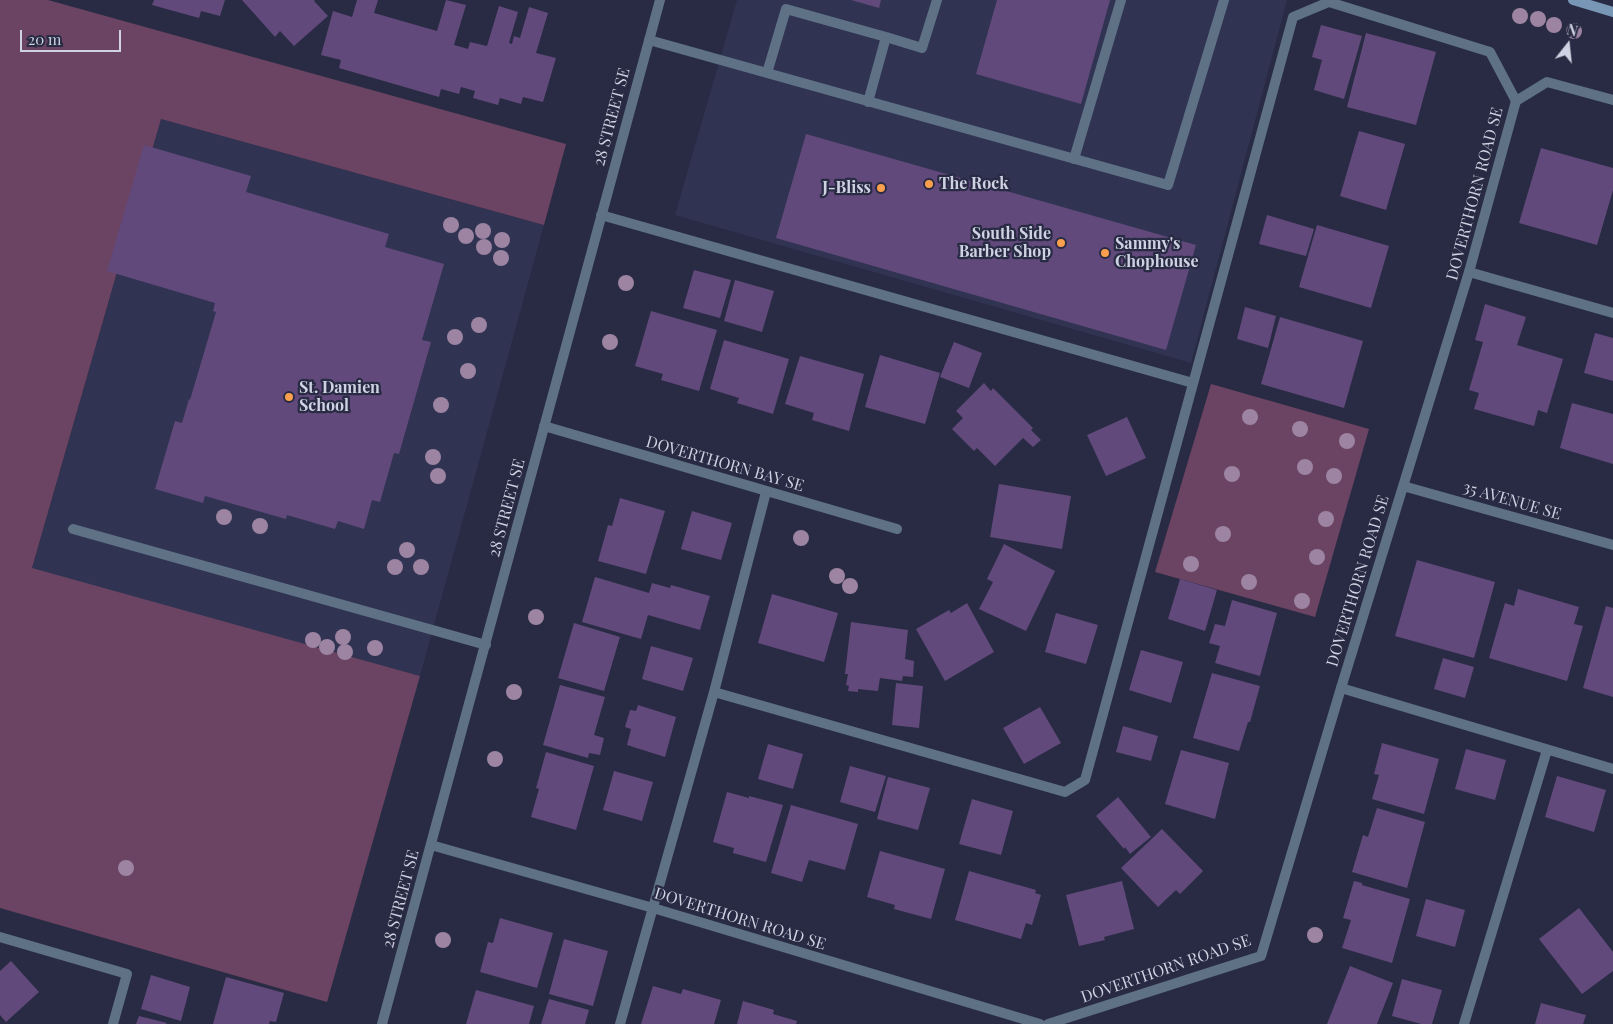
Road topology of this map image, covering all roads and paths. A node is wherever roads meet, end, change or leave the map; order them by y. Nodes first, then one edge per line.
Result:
1 (660, 0) edge
2 (937, 0) edge
3 (1121, 0) edge
4 (1224, 0) edge
5 (1573, 0) edge
6 (788, 4) edge
7 (1613, 12) edge
8 (886, 37) junction
9 (649, 40) junction
10 (767, 73) junction
11 (1613, 100) edge
12 (1516, 101) junction
13 (868, 102) junction
14 (1074, 159) junction
15 (601, 215) junction
16 (1469, 272) junction
17 (1613, 314) edge
18 (1193, 383) junction
19 (544, 426) junction
20 (1403, 486) junction
21 (766, 492) junction
22 (73, 529) dead end
23 (898, 529) dead end
24 (1613, 545) edge
25 (486, 645) junction
26 (1341, 688) junction
27 (714, 692) junction
28 (1547, 750) junction
29 (1613, 769) edge
30 (431, 845) junction
31 (653, 908) junction
32 (0, 937) edge
33 (114, 1024) edge
34 (382, 1024) edge
35 (620, 1024) edge
36 (1040, 1024) edge
37 (1048, 1024) edge
38 (1464, 1024) edge

1 - 9 street, 28 STREET SE
2 - 8 street
3 - 14 street
4 - 14 street
5 - 7 street
6 - 8 street
6 - 10 street
8 - 13 street
9 - 10 street
9 - 15 street, 28 STREET SE
10 - 13 street
11 - 12 street, DOVERTHORN ROAD SE
12 - 16 street, DOVERTHORN ROAD SE
12 - 18 street
13 - 14 street
15 - 18 street
15 - 19 street, 28 STREET SE
16 - 17 street
16 - 20 street, DOVERTHORN ROAD SE
18 - 27 street
19 - 21 street, DOVERTHORN BAY SE
19 - 25 street, 28 STREET SE
20 - 24 street, 35 AVENUE SE
20 - 26 street, DOVERTHORN ROAD SE
21 - 23 street, DOVERTHORN BAY SE
21 - 27 street
22 - 25 street
25 - 30 street, 28 STREET SE
26 - 28 street
26 - 37 street, DOVERTHORN ROAD SE
27 - 31 street
28 - 29 street
28 - 38 street
30 - 31 street, DOVERTHORN ROAD SE
30 - 34 street, 28 STREET SE
31 - 35 street
31 - 36 street, DOVERTHORN ROAD SE
32 - 33 street

